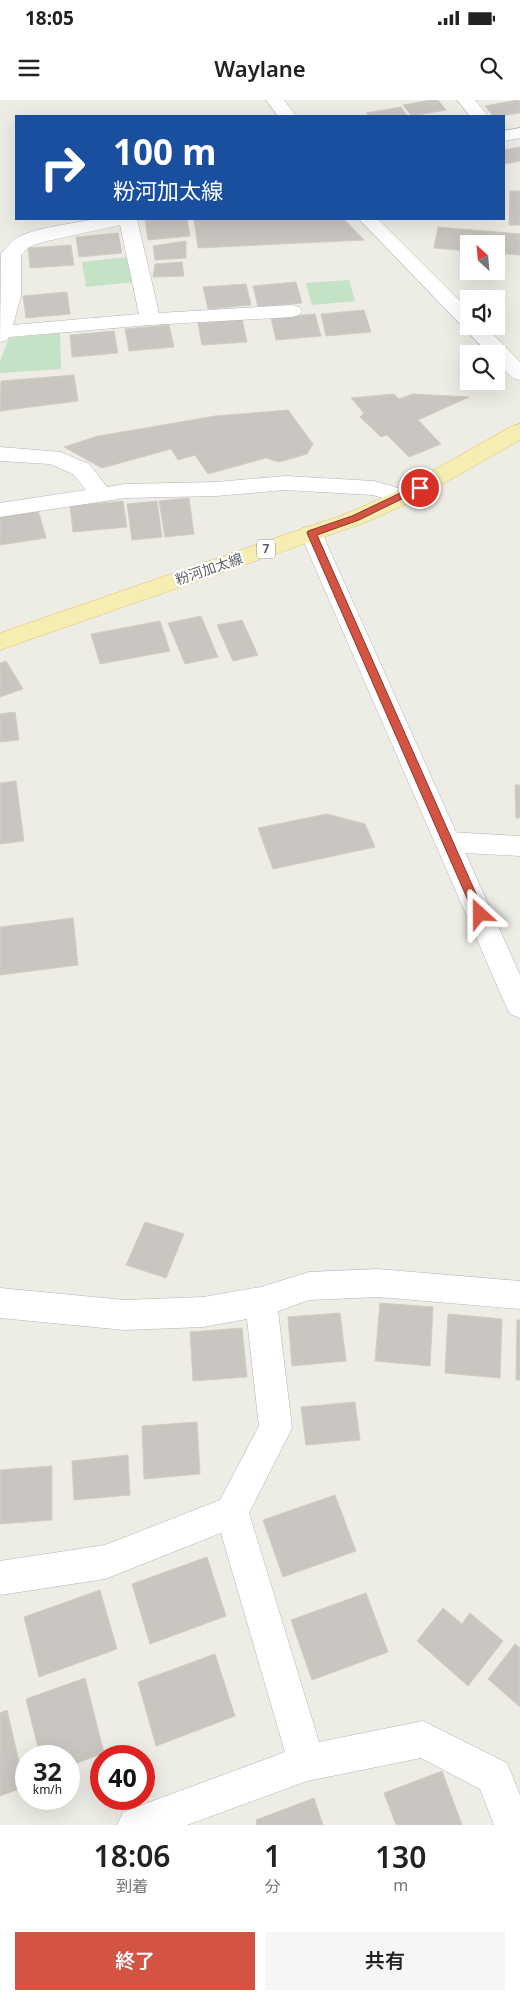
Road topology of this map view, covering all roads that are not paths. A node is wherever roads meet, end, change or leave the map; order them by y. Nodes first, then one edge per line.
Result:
1 (275, 100) edge
2 (466, 100) edge
3 (286, 115) edge
4 (478, 115) edge
5 (520, 133) edge
6 (505, 136) edge
7 (116, 220) edge
8 (128, 220) edge
9 (369, 220) edge
10 (292, 311) dead end
11 (460, 313) edge
12 (150, 319) junction
13 (1, 334) edge
14 (482, 335) edge
15 (520, 374) edge
16 (520, 430) edge
17 (0, 454) edge
18 (102, 495) junction
19 (403, 497) junction
20 (0, 510) edge
21 (311, 533) junction
22 (0, 642) edge
23 (448, 842) junction
24 (520, 846) edge
25 (512, 969) edge
26 (520, 1006) edge
27 (520, 1295) edge
28 (261, 1302) junction
29 (0, 1303) edge
30 (232, 1512) junction
31 (0, 1578) edge
32 (307, 1763) junction
33 (136, 1825) edge
34 (513, 1825) edge

1 - 3 street
2 - 4 street
5 - 6 street
7 - 13 street
8 - 12 street
9 - 11 street
10 - 12 street
12 - 13 street
14 - 15 street
16 - 19 main road, 粉河加太線 / 7
17 - 18 street
18 - 19 street
18 - 20 street
19 - 21 main road, 粉河加太線 / 7
21 - 22 main road, 粉河加太線 / 7
21 - 23 street
23 - 24 street
23 - 25 street
25 - 26 street
27 - 28 street
28 - 29 street
28 - 30 street
30 - 31 street
30 - 32 street
32 - 33 street
32 - 34 street

